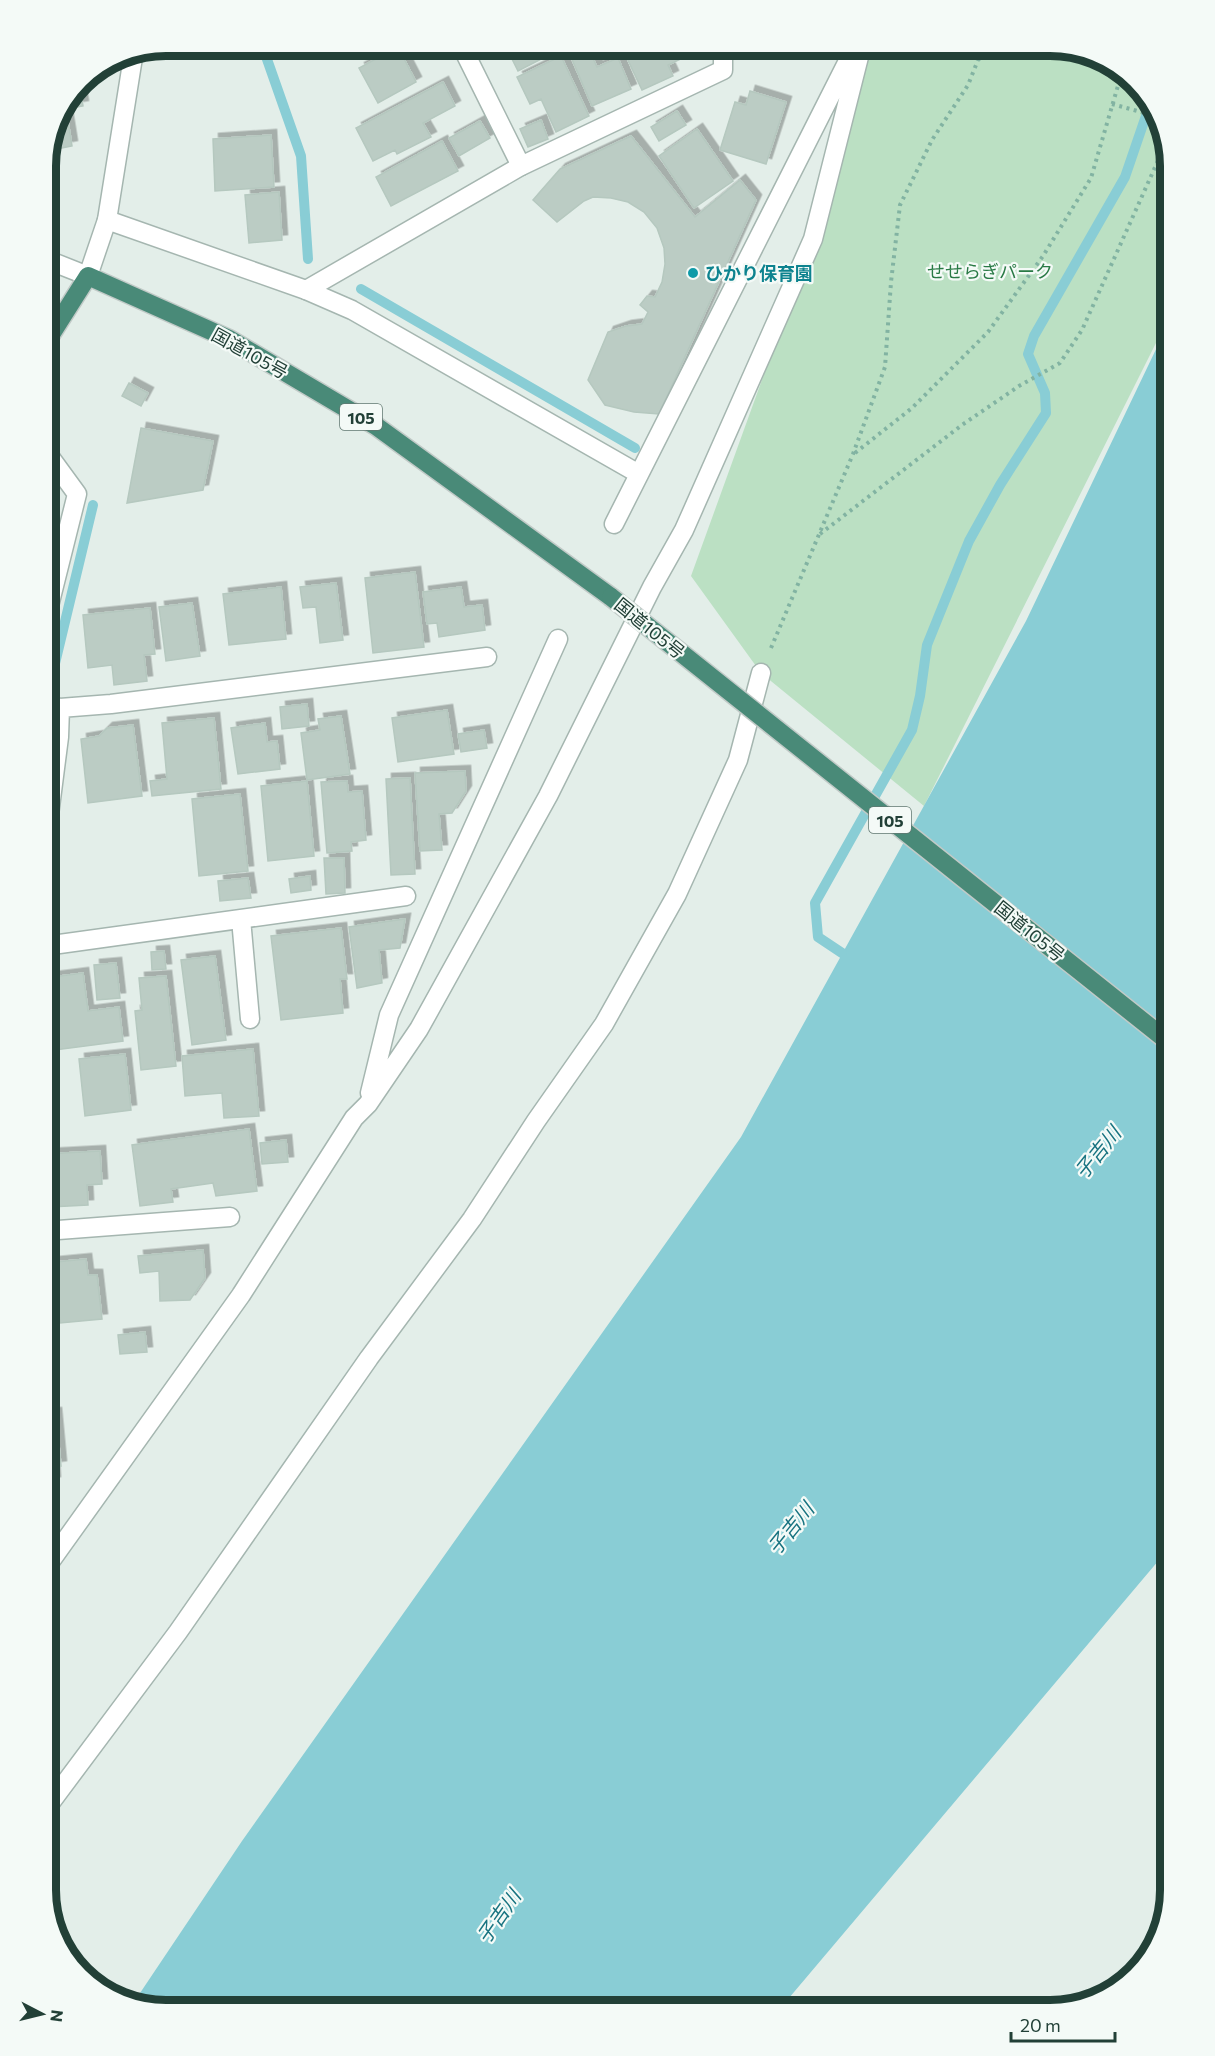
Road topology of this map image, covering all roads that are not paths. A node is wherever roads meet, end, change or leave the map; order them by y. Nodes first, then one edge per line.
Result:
1 (466, 56) edge
2 (723, 56) edge
3 (849, 56) edge
4 (859, 56) edge
5 (132, 60) edge
6 (521, 166) junction
7 (107, 220) junction
8 (56, 263) edge
9 (88, 276) junction
10 (306, 290) junction
11 (56, 327) edge
12 (56, 465) edge
13 (639, 474) junction
14 (614, 524) dead end
15 (56, 578) edge
16 (558, 639) dead end
17 (487, 657) dead end
18 (761, 673) road end
19 (56, 707) edge
20 (56, 722) edge
21 (56, 760) edge
22 (406, 896) dead end
23 (240, 919) junction
24 (56, 944) edge
25 (250, 1019) dead end
26 (1160, 1035) edge
27 (368, 1104) junction
28 (230, 1217) dead end
29 (56, 1230) edge
30 (56, 1554) edge
31 (56, 1795) edge

1 - 6 street
2 - 6 street
3 - 13 street
4 - 27 street
5 - 7 street
6 - 10 street
7 - 9 street
7 - 10 street
8 - 9 street
9 - 11 highway
9 - 26 highway, 国道105号 / 105, bridge
10 - 13 street
12 - 15 street
13 - 14 street
16 - 27 street
17 - 19 street
18 - 31 street
20 - 21 street
22 - 23 street
23 - 24 street
23 - 25 street
27 - 30 street
28 - 29 street

